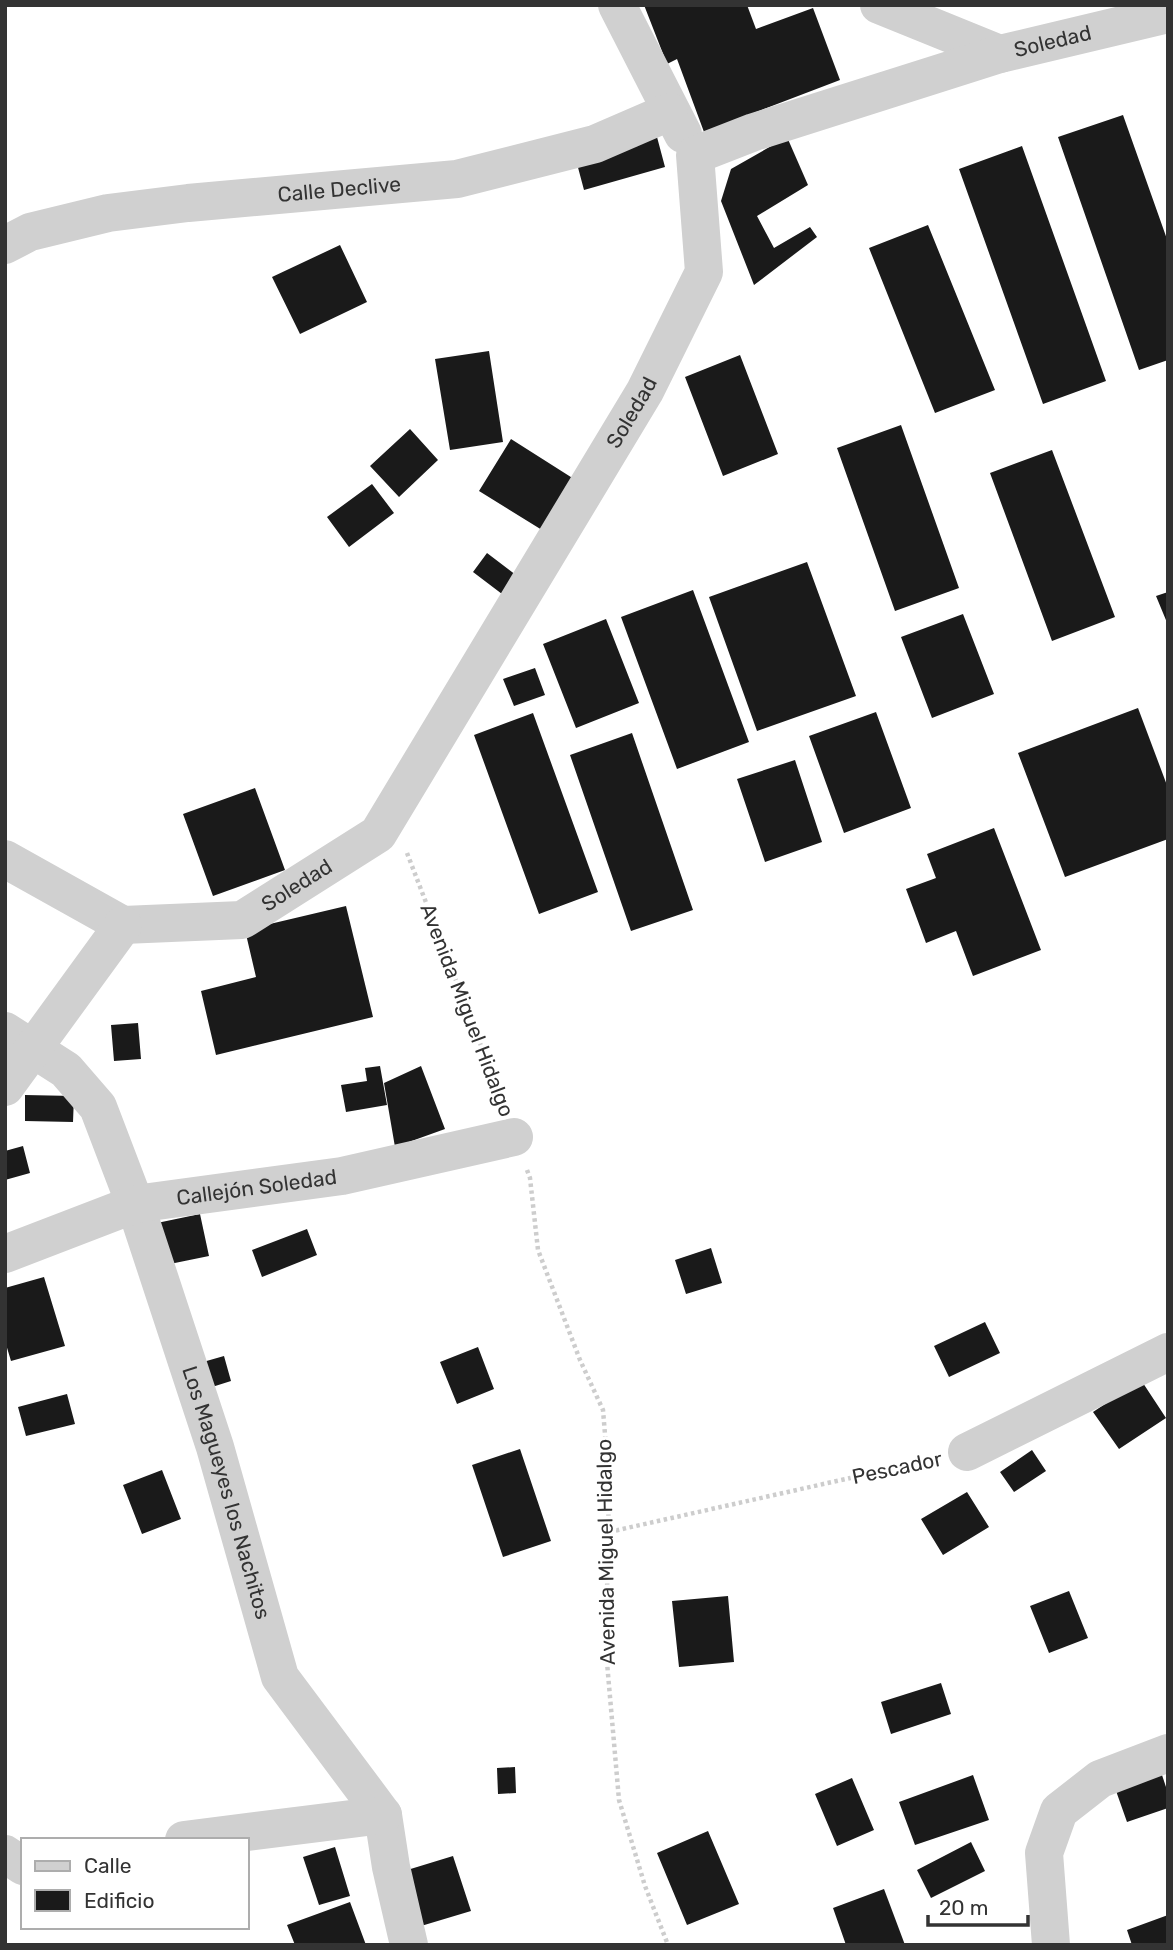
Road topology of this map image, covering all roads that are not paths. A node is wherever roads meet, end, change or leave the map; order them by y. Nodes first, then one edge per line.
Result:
1 (617, 5) edge
2 (879, 5) edge
3 (1168, 14) edge
4 (1000, 54) junction
5 (669, 112) junction
6 (695, 155) junction
7 (5, 245) edge
8 (5, 859) edge
9 (123, 925) junction
10 (19, 1041) edge
11 (5, 1087) edge
12 (514, 1138) road end
13 (135, 1204) junction
14 (5, 1254) edge
15 (1168, 1352) edge
16 (967, 1452) road end
17 (1168, 1753) edge
18 (383, 1815) junction
19 (200, 1838) edge
20 (5, 1854) edge
21 (21, 1865) edge
22 (409, 1945) edge
23 (1051, 1945) edge

1 - 5 street
2 - 4 street
3 - 4 street, Soledad
4 - 6 street, Soledad
5 - 6 street
5 - 7 street, Calle Declive
6 - 9 street, Soledad
8 - 9 street
9 - 10 street
10 - 11 street
10 - 13 street, Los Magueyes los Nachitos
12 - 13 street, Callejón Soledad
13 - 14 street, Callejón Soledad
13 - 18 street, Los Magueyes los Nachitos
15 - 16 street, Pescador
17 - 23 street
18 - 19 street
18 - 22 street, Los Magueyes los Nachitos
20 - 21 street

